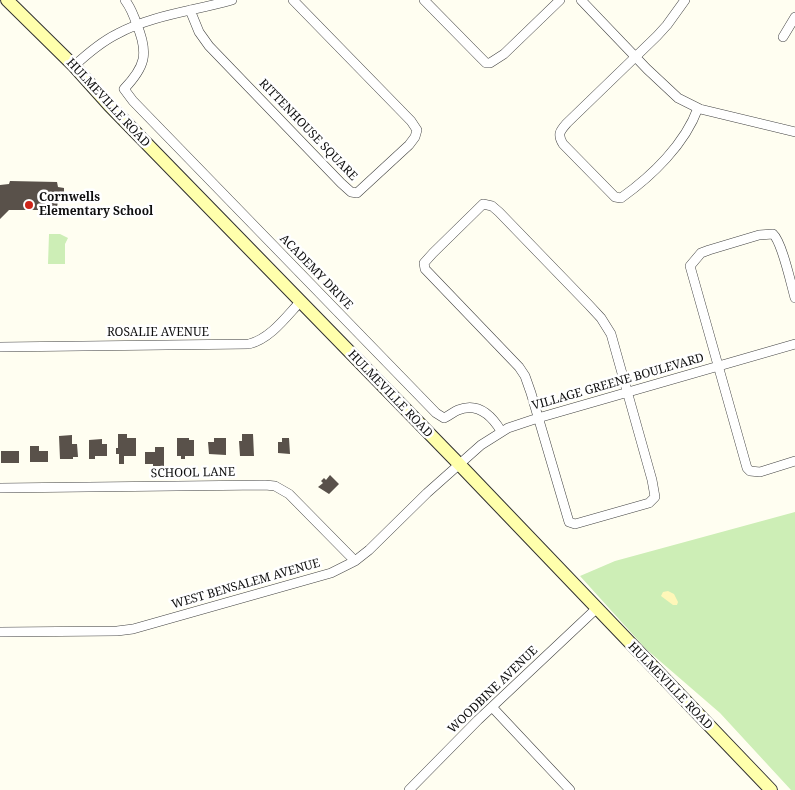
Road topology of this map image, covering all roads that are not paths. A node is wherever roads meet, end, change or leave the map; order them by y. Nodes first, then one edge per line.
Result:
1 (7, 0) edge
2 (125, 0) edge
3 (232, 0) edge
4 (293, 0) edge
5 (424, 0) edge
6 (560, 0) edge
7 (581, 0) edge
8 (685, 0) edge
9 (190, 10) junction
10 (795, 17) edge
11 (137, 25) junction
12 (783, 37) dead end
13 (635, 57) junction
14 (74, 66) junction
15 (698, 108) junction
16 (795, 132) edge
17 (795, 298) edge
18 (300, 302) junction
19 (795, 344) edge
20 (0, 347) edge
21 (717, 366) junction
22 (627, 392) junction
23 (538, 418) junction
24 (501, 431) junction
25 (795, 461) edge
26 (459, 464) junction
27 (0, 488) edge
28 (355, 562) junction
29 (596, 609) junction
30 (0, 632) edge
31 (492, 707) junction
32 (409, 790) edge
33 (570, 790) edge
34 (771, 790) edge

1 - 14 main road, HULMEVILLE ROAD
2 - 11 street
3 - 9 street
4 - 9 street, RITTENHOUSE SQUARE
5 - 6 street
7 - 13 street
8 - 13 street
9 - 11 street
10 - 12 street
11 - 14 street
11 - 24 street, ACADEMY DRIVE
13 - 15 street
13 - 15 street
14 - 18 main road, HULMEVILLE ROAD
15 - 16 street
17 - 21 street
18 - 20 street, ROSALIE AVENUE
18 - 26 main road, HULMEVILLE ROAD
19 - 21 street, VILLAGE GREENE BOULEVARD
21 - 22 street, VILLAGE GREENE BOULEVARD
21 - 25 street
22 - 23 street, VILLAGE GREENE BOULEVARD
22 - 23 street
22 - 23 street
23 - 24 street, VILLAGE GREENE BOULEVARD
24 - 26 street, VILLAGE GREENE BOULEVARD
26 - 28 street, WEST BENSALEM AVENUE
26 - 29 main road, HULMEVILLE ROAD
27 - 28 street, SCHOOL LANE
28 - 30 street, WEST BENSALEM AVENUE
29 - 31 street, WOODBINE AVENUE
29 - 34 main road, HULMEVILLE ROAD
31 - 32 street, WOODBINE AVENUE
31 - 33 street

